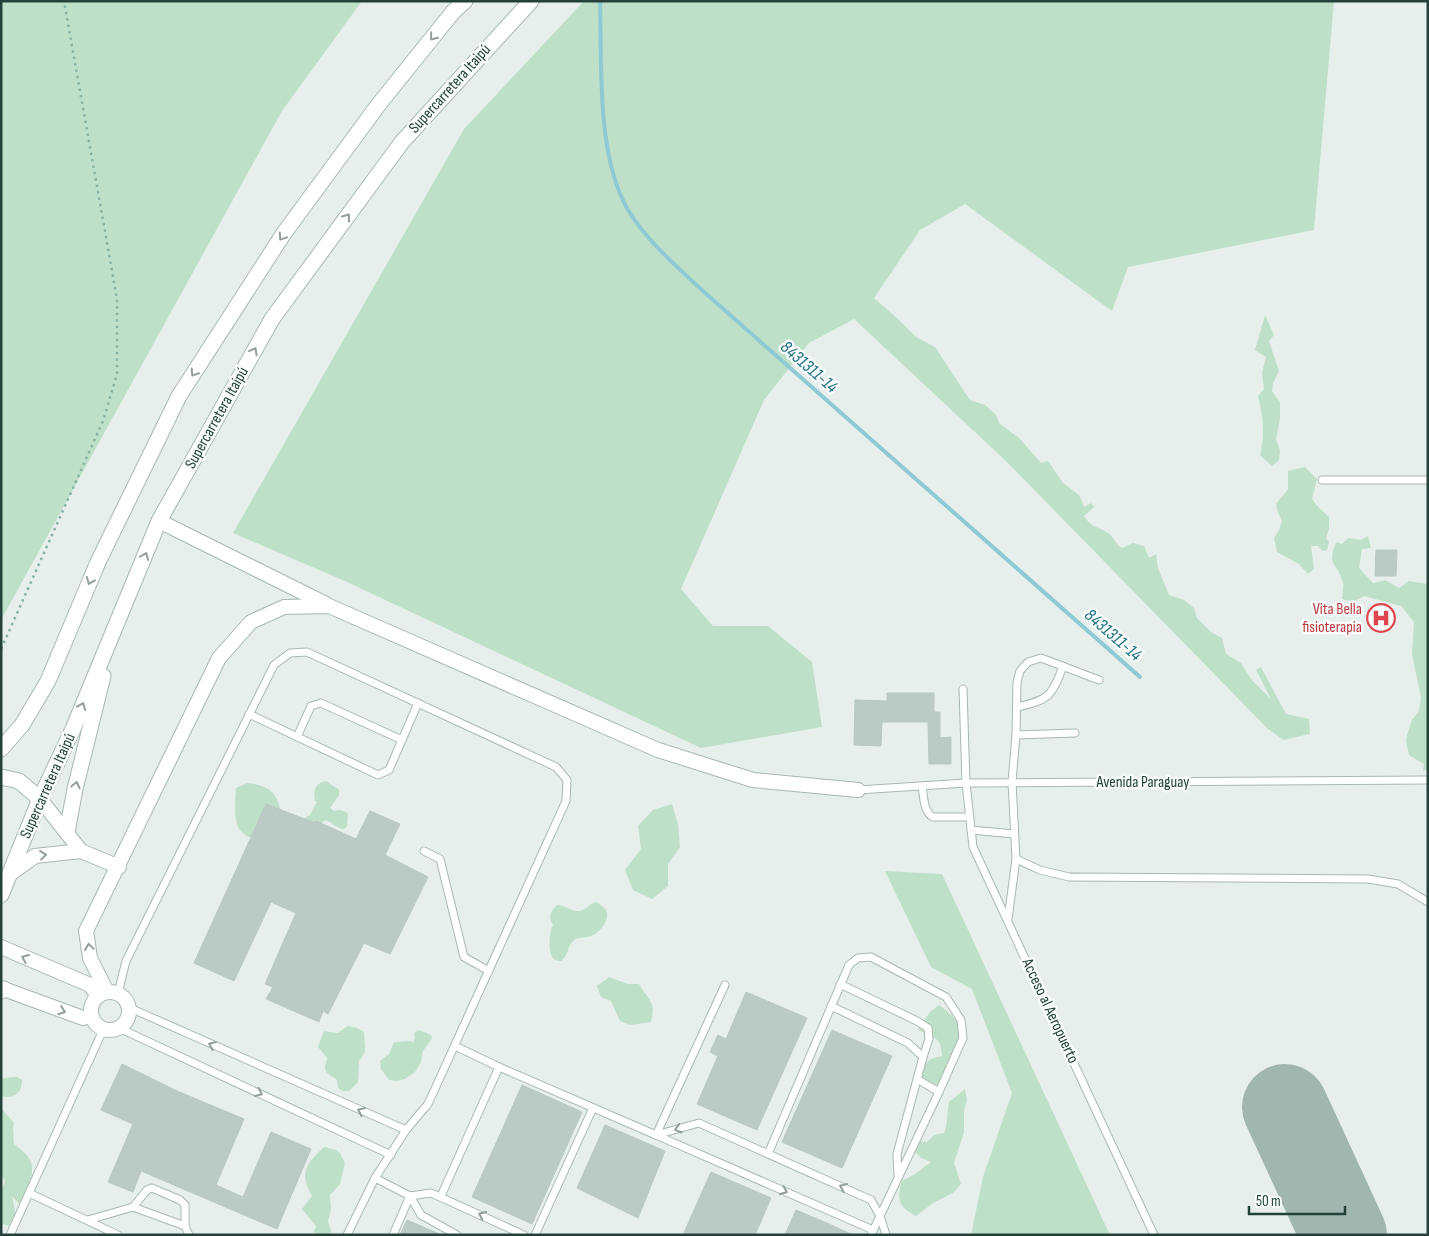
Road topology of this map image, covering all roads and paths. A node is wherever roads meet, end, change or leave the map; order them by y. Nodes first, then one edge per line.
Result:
1 (64, 1) edge
2 (465, 1) edge
3 (532, 1) edge
4 (1322, 480) dead end
5 (1428, 480) edge
6 (160, 521) junction
7 (126, 601) junction
8 (329, 606) junction
9 (1, 649) edge
10 (1063, 666) junction
11 (1099, 680) dead end
12 (963, 689) dead end
13 (418, 703) junction
14 (1017, 706) junction
15 (249, 714) junction
16 (1074, 732) dead end
17 (1016, 734) junction
18 (297, 737) junction
19 (402, 740) junction
20 (1, 749) edge
21 (1, 777) edge
22 (1428, 780) edge
23 (1012, 782) junction
24 (966, 783) junction
25 (922, 786) junction
26 (858, 790) joint
27 (40, 799) junction
28 (969, 817) junction
29 (971, 830) junction
30 (67, 832) junction
31 (1014, 834) junction
32 (424, 850) dead end
33 (81, 851) junction
34 (1016, 859) junction
35 (119, 867) junction
36 (10, 874) junction
37 (1, 895) edge
38 (1428, 902) edge
39 (1008, 920) junction
40 (1, 948) edge
41 (489, 971) junction
42 (840, 984) junction
43 (725, 985) dead end
44 (2, 989) edge
45 (108, 994) junction
46 (831, 1006) junction
47 (130, 1008) junction
48 (91, 1016) junction
49 (119, 1028) junction
50 (103, 1030) junction
51 (455, 1046) junction
52 (923, 1056) junction
53 (499, 1066) junction
54 (917, 1079) junction
55 (940, 1092) junction
56 (593, 1108) junction
57 (406, 1130) junction
58 (656, 1135) junction
59 (768, 1154) junction
60 (391, 1155) junction
61 (898, 1176) junction
62 (375, 1178) junction
63 (29, 1193) junction
64 (410, 1196) junction
65 (441, 1196) junction
66 (134, 1207) junction
67 (880, 1216) junction
68 (88, 1220) junction
69 (185, 1226) junction
70 (872, 1232) edge
71 (10, 1235) edge
72 (118, 1235) edge
73 (189, 1235) edge
74 (347, 1235) edge
75 (393, 1235) edge
76 (457, 1235) edge
77 (524, 1235) edge
78 (536, 1235) edge
79 (886, 1235) edge
80 (1154, 1235) edge

1 - 9 path
2 -> 20 street
6 -> 3 street, Supercarretera Itaipú
4 - 5 lane
7 -> 6 street, Supercarretera Itaipú
6 - 8 street
27 -> 7 street, Supercarretera Itaipú
30 -> 7 street
8 - 26 street
8 - 35 street
10 - 11 lane
10 - 14 lane
10 - 14 lane
12 - 24 lane, Acceso al Aeropuerto
13 - 15 lane
13 - 19 lane
13 - 41 lane
14 - 17 lane
15 - 18 lane
15 - 45 lane
16 - 17 lane
17 - 23 lane
18 - 19 lane
18 - 19 lane
21 - 27 street
22 - 23 lane, Avenida Paraguay
23 - 24 lane, Avenida Paraguay
23 - 31 lane
24 - 25 lane, Avenida Paraguay
24 - 28 lane, Acceso al Aeropuerto
25 - 26 lane, Avenida Paraguay
25 - 28 lane
27 - 30 street
27 - 36 street, Supercarretera Itaipú
28 - 29 lane, Acceso al Aeropuerto
29 - 31 lane
29 - 39 lane, Acceso al Aeropuerto
30 - 33 street
31 - 34 lane
32 - 41 lane
33 - 35 street
36 -> 33 street
34 - 38 lane
34 - 39 lane
45 -> 35 street
36 - 37 street, Supercarretera Itaipú
39 - 80 lane, Acceso al Aeropuerto
45 -> 40 street
41 - 51 lane
42 - 46 lane
42 - 52 lane
42 - 55 lane
43 - 58 lane
44 -> 48 street
45 - 47 street
45 - 48 street
46 - 52 lane
46 - 59 lane
47 - 49 street
57 -> 47 lane
48 - 50 street
49 - 50 street
49 -> 60 lane
50 - 63 lane
51 - 53 lane
51 - 57 lane
52 - 54 lane
53 - 56 lane
53 - 65 lane
54 - 55 lane
54 - 61 lane
55 - 61 lane
56 - 58 lane
56 - 78 lane
57 - 60 lane
59 -> 58 lane
58 -> 70 lane
67 -> 59 lane
60 - 62 lane
61 - 67 lane
62 - 64 lane
62 - 74 lane
63 - 68 lane
63 - 71 lane
64 - 65 lane
64 - 75 lane
64 - 76 lane
77 -> 65 lane
66 - 68 lane
66 - 69 lane
66 - 69 lane
67 - 70 lane
67 - 79 lane
68 - 72 lane
69 - 73 lane

